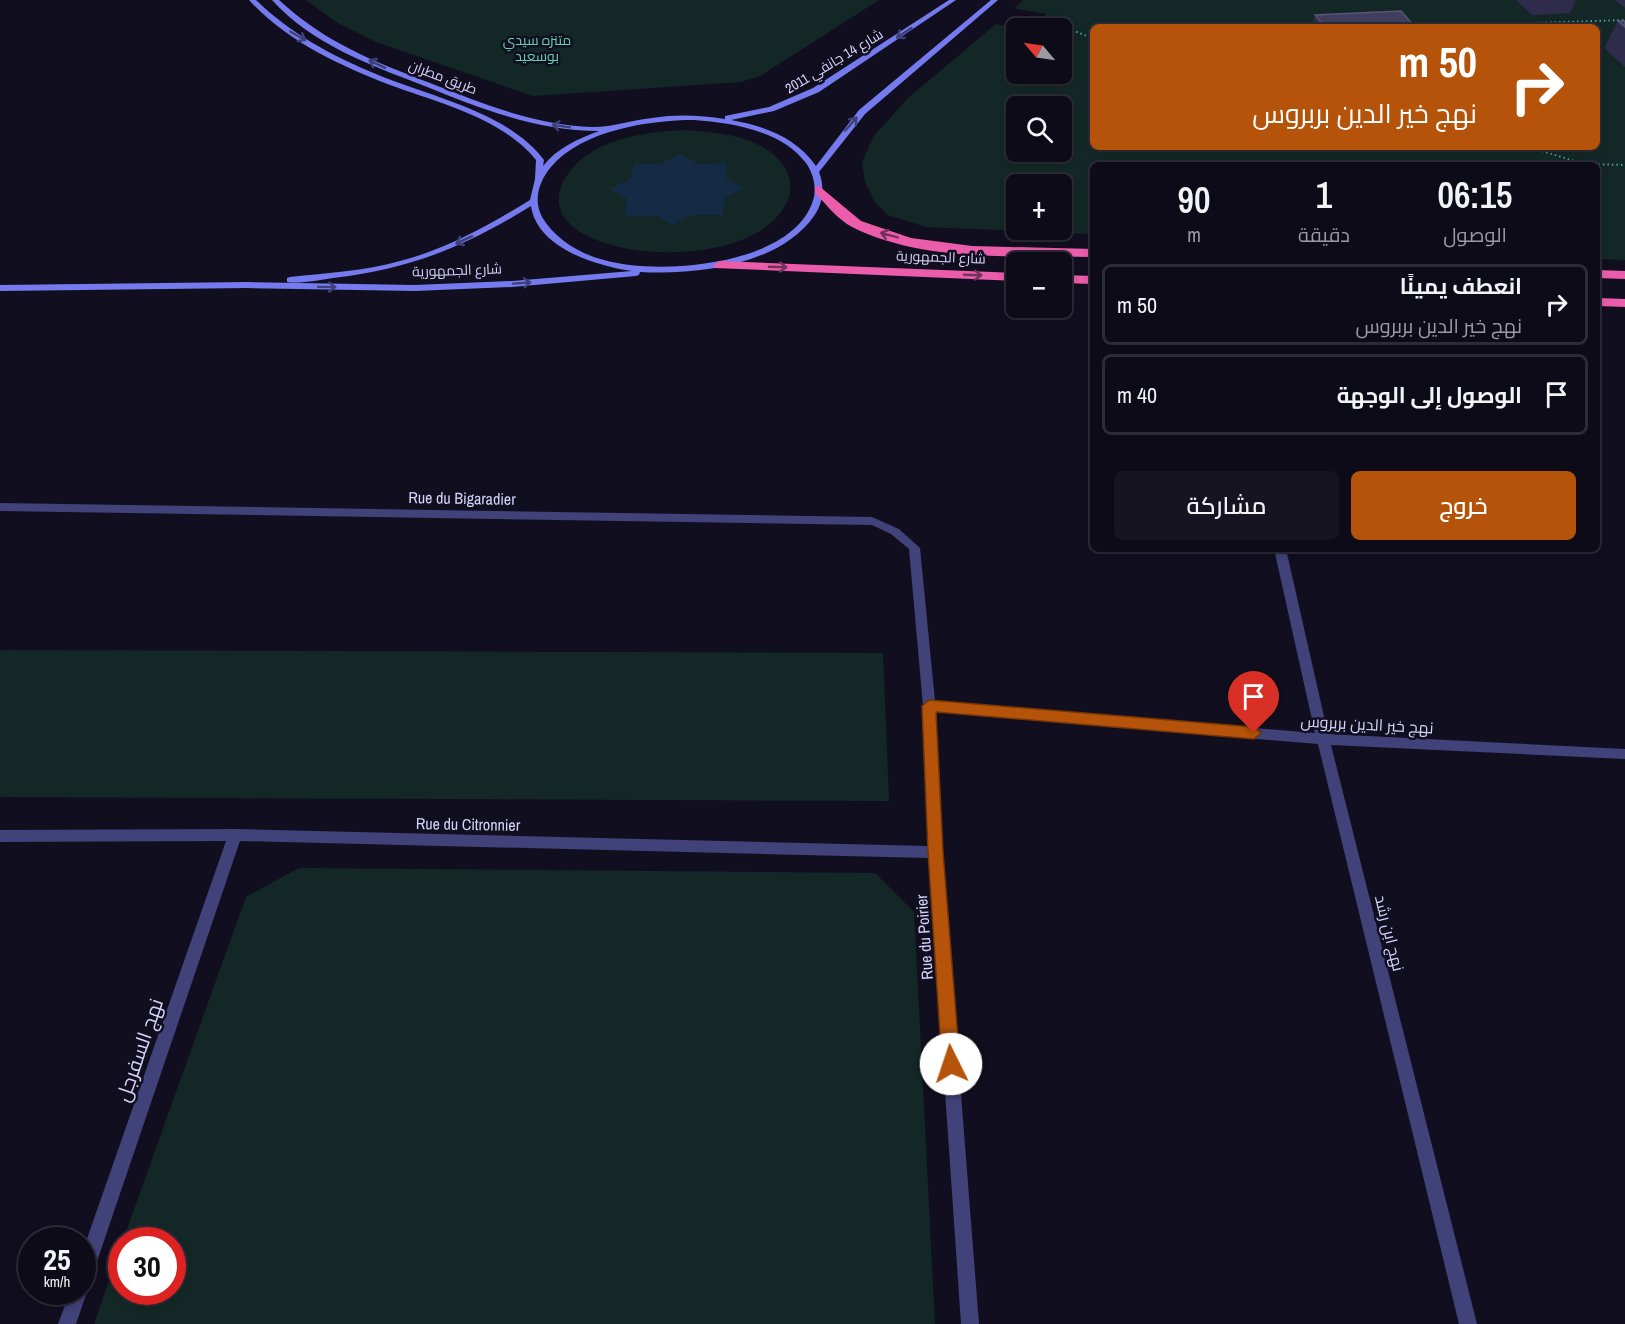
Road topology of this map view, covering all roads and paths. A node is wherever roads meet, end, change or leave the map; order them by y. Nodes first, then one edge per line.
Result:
1 (252, 0) edge
2 (275, 0) edge
3 (953, 0) edge
4 (995, 0) edge
5 (1625, 20) edge
6 (1532, 23) dead end
7 (1072, 30) dead end
8 (1090, 37) edge
9 (718, 120) junction
10 (619, 127) junction
11 (1539, 150) edge
12 (1578, 162) edge
13 (1600, 164) edge
14 (1625, 165) edge
15 (816, 171) junction
16 (537, 182) junction
17 (819, 190) junction
18 (533, 201) junction
19 (1090, 253) edge
20 (720, 265) junction
21 (668, 270) junction
22 (1600, 274) edge
23 (1625, 275) edge
24 (1006, 277) edge
25 (1072, 279) edge
26 (1090, 280) edge
27 (247, 285) junction
28 (0, 288) edge
29 (1600, 302) edge
30 (1625, 303) edge
31 (0, 507) edge
32 (914, 548) joint
33 (1281, 552) edge
34 (929, 706) junction
35 (1323, 739) junction
36 (1625, 754) edge
37 (235, 835) junction
38 (0, 836) edge
39 (935, 852) junction
40 (96, 1238) edge
41 (74, 1305) edge
42 (67, 1324) edge
43 (970, 1324) edge
44 (1468, 1324) edge

1 -> 16 main road, طريق مطران
10 -> 2 main road, طريق مطران
3 -> 9 main road, شارع 14 جانفي 2011
15 -> 4 main road
5 - 6 path
7 - 8 path
9 - 10 main road
9 - 15 main road
10 - 16 main road
11 - 12 path
13 - 14 path
15 - 17 main road
16 - 18 main road
19 -> 17 highway, شارع الجمهورية
17 - 20 main road
18 - 21 main road
18 -> 27 main road, شارع الجمهورية
20 - 21 main road
20 -> 24 highway, شارع الجمهورية
27 -> 21 main road, شارع الجمهورية
22 - 23 highway
25 - 26 highway
27 - 28 main road, شارع الجمهورية
29 - 30 highway
31 - 32 street, Rue du Bigaradier
32 - 34 street, Rue du Poirier
33 - 35 street, نهج ابن رشد
34 - 35 street, نهج خير الدين بربروس
34 - 39 street, Rue du Poirier
35 - 36 street, نهج خير الدين بربروس
35 - 44 street, نهج ابن رشد
37 - 38 street, Rue du Citronnier
37 - 39 street, Rue du Citronnier
37 - 40 street, نهج السفرجل
39 - 43 street, Rue du Poirier
41 - 42 street

